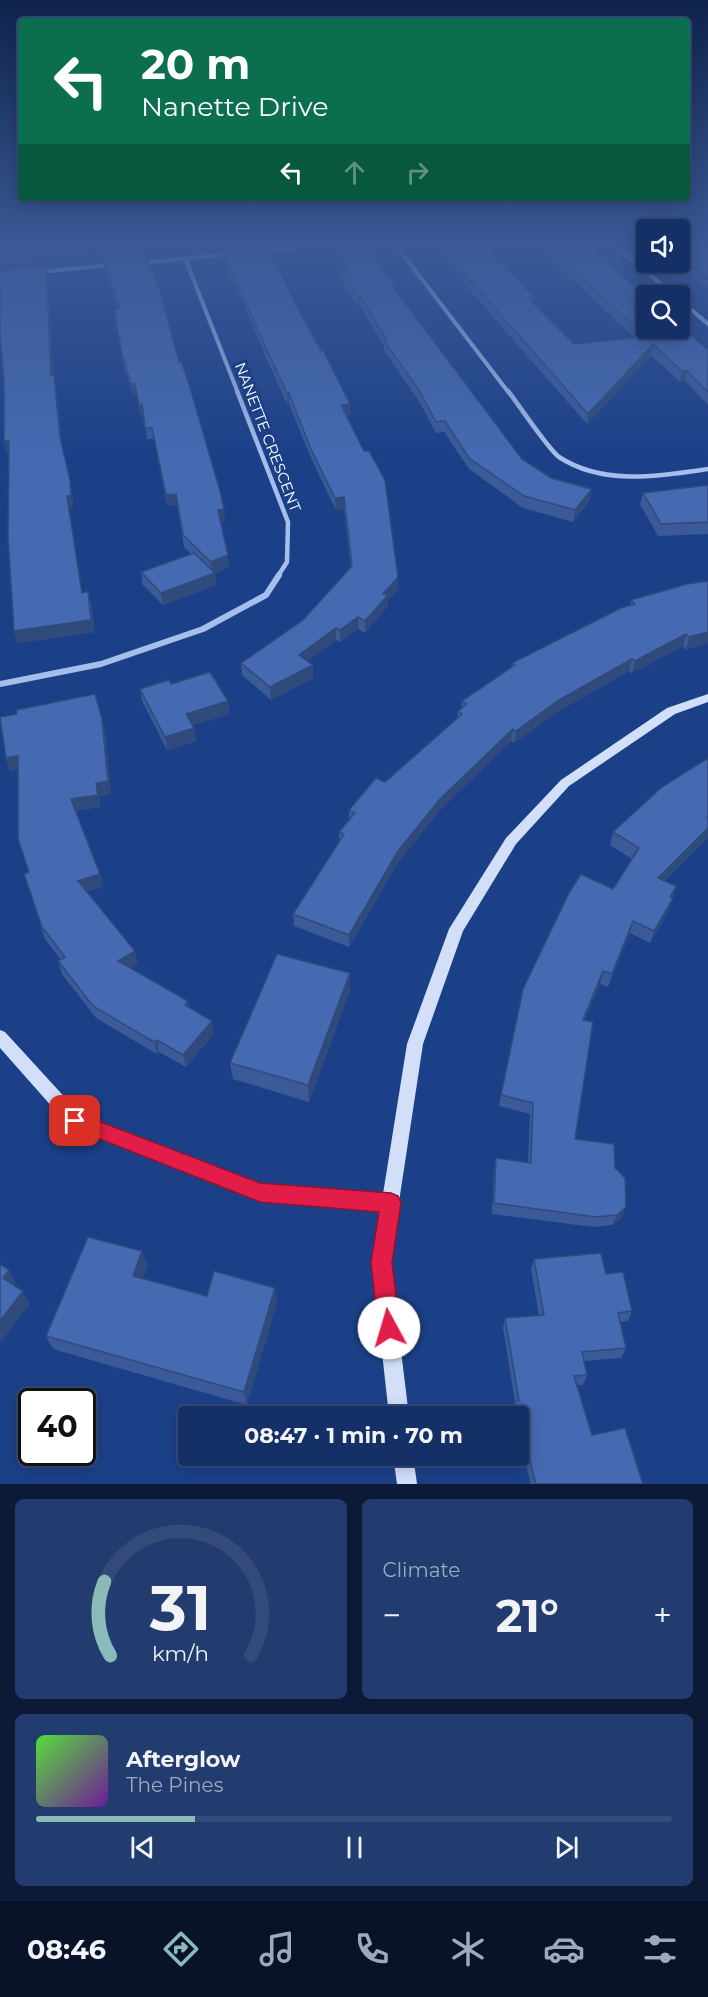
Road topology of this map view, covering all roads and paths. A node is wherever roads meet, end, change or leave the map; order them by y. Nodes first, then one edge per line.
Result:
1 (208, 317) edge
2 (451, 317) edge
3 (708, 469) edge
4 (0, 684) edge
5 (708, 698) edge
6 (0, 1037) edge
7 (391, 1203) junction
8 (398, 1406) edge
9 (404, 1466) edge
10 (406, 1484) edge

1 - 4 street, NANETTE CRESCENT
2 - 3 street
5 - 7 street
6 - 7 street
7 - 8 street
9 - 10 street

